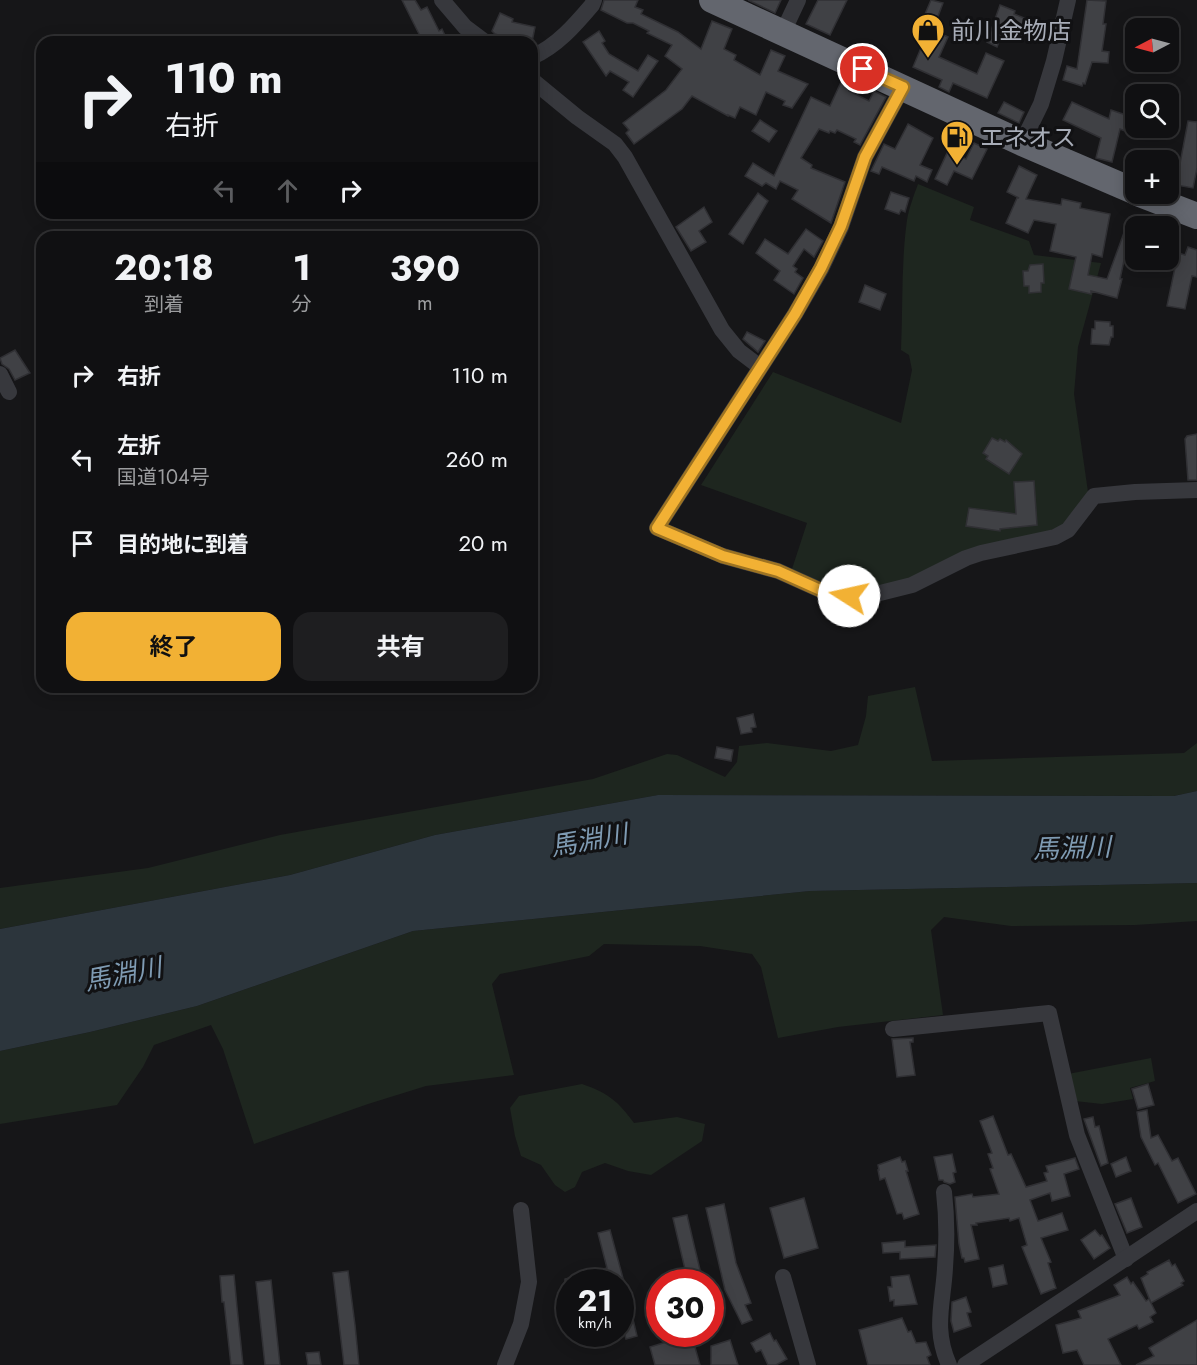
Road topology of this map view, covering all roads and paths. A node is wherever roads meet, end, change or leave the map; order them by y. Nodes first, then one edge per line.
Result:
1 (442, 0) edge
2 (594, 0) edge
3 (712, 0) edge
4 (798, 0) edge
5 (1068, 0) edge
6 (783, 32) junction
7 (477, 36) edge
8 (538, 54) edge
9 (538, 85) edge
10 (903, 87) junction
11 (1022, 142) junction
12 (1125, 187) edge
13 (1166, 204) edge
14 (1197, 216) edge
15 (760, 367) junction
16 (0, 374) edge
17 (9, 392) dead end
18 (1197, 490) edge
19 (893, 1029) dead end
20 (944, 1192) dead end
21 (521, 1210) dead end
22 (1197, 1211) edge
23 (1126, 1259) junction
24 (783, 1277) dead end
25 (505, 1365) edge
26 (808, 1365) edge
27 (949, 1365) edge
28 (965, 1365) edge

1 - 7 street
2 - 8 street
3 - 6 highway
4 - 6 street
5 - 11 street
6 - 10 highway
9 - 15 street
10 - 11 highway
10 - 15 street
11 - 12 highway
13 - 14 highway
15 - 18 street
16 - 17 street
19 - 23 street
20 - 27 street
21 - 25 street
22 - 23 street
23 - 28 street
24 - 26 street

